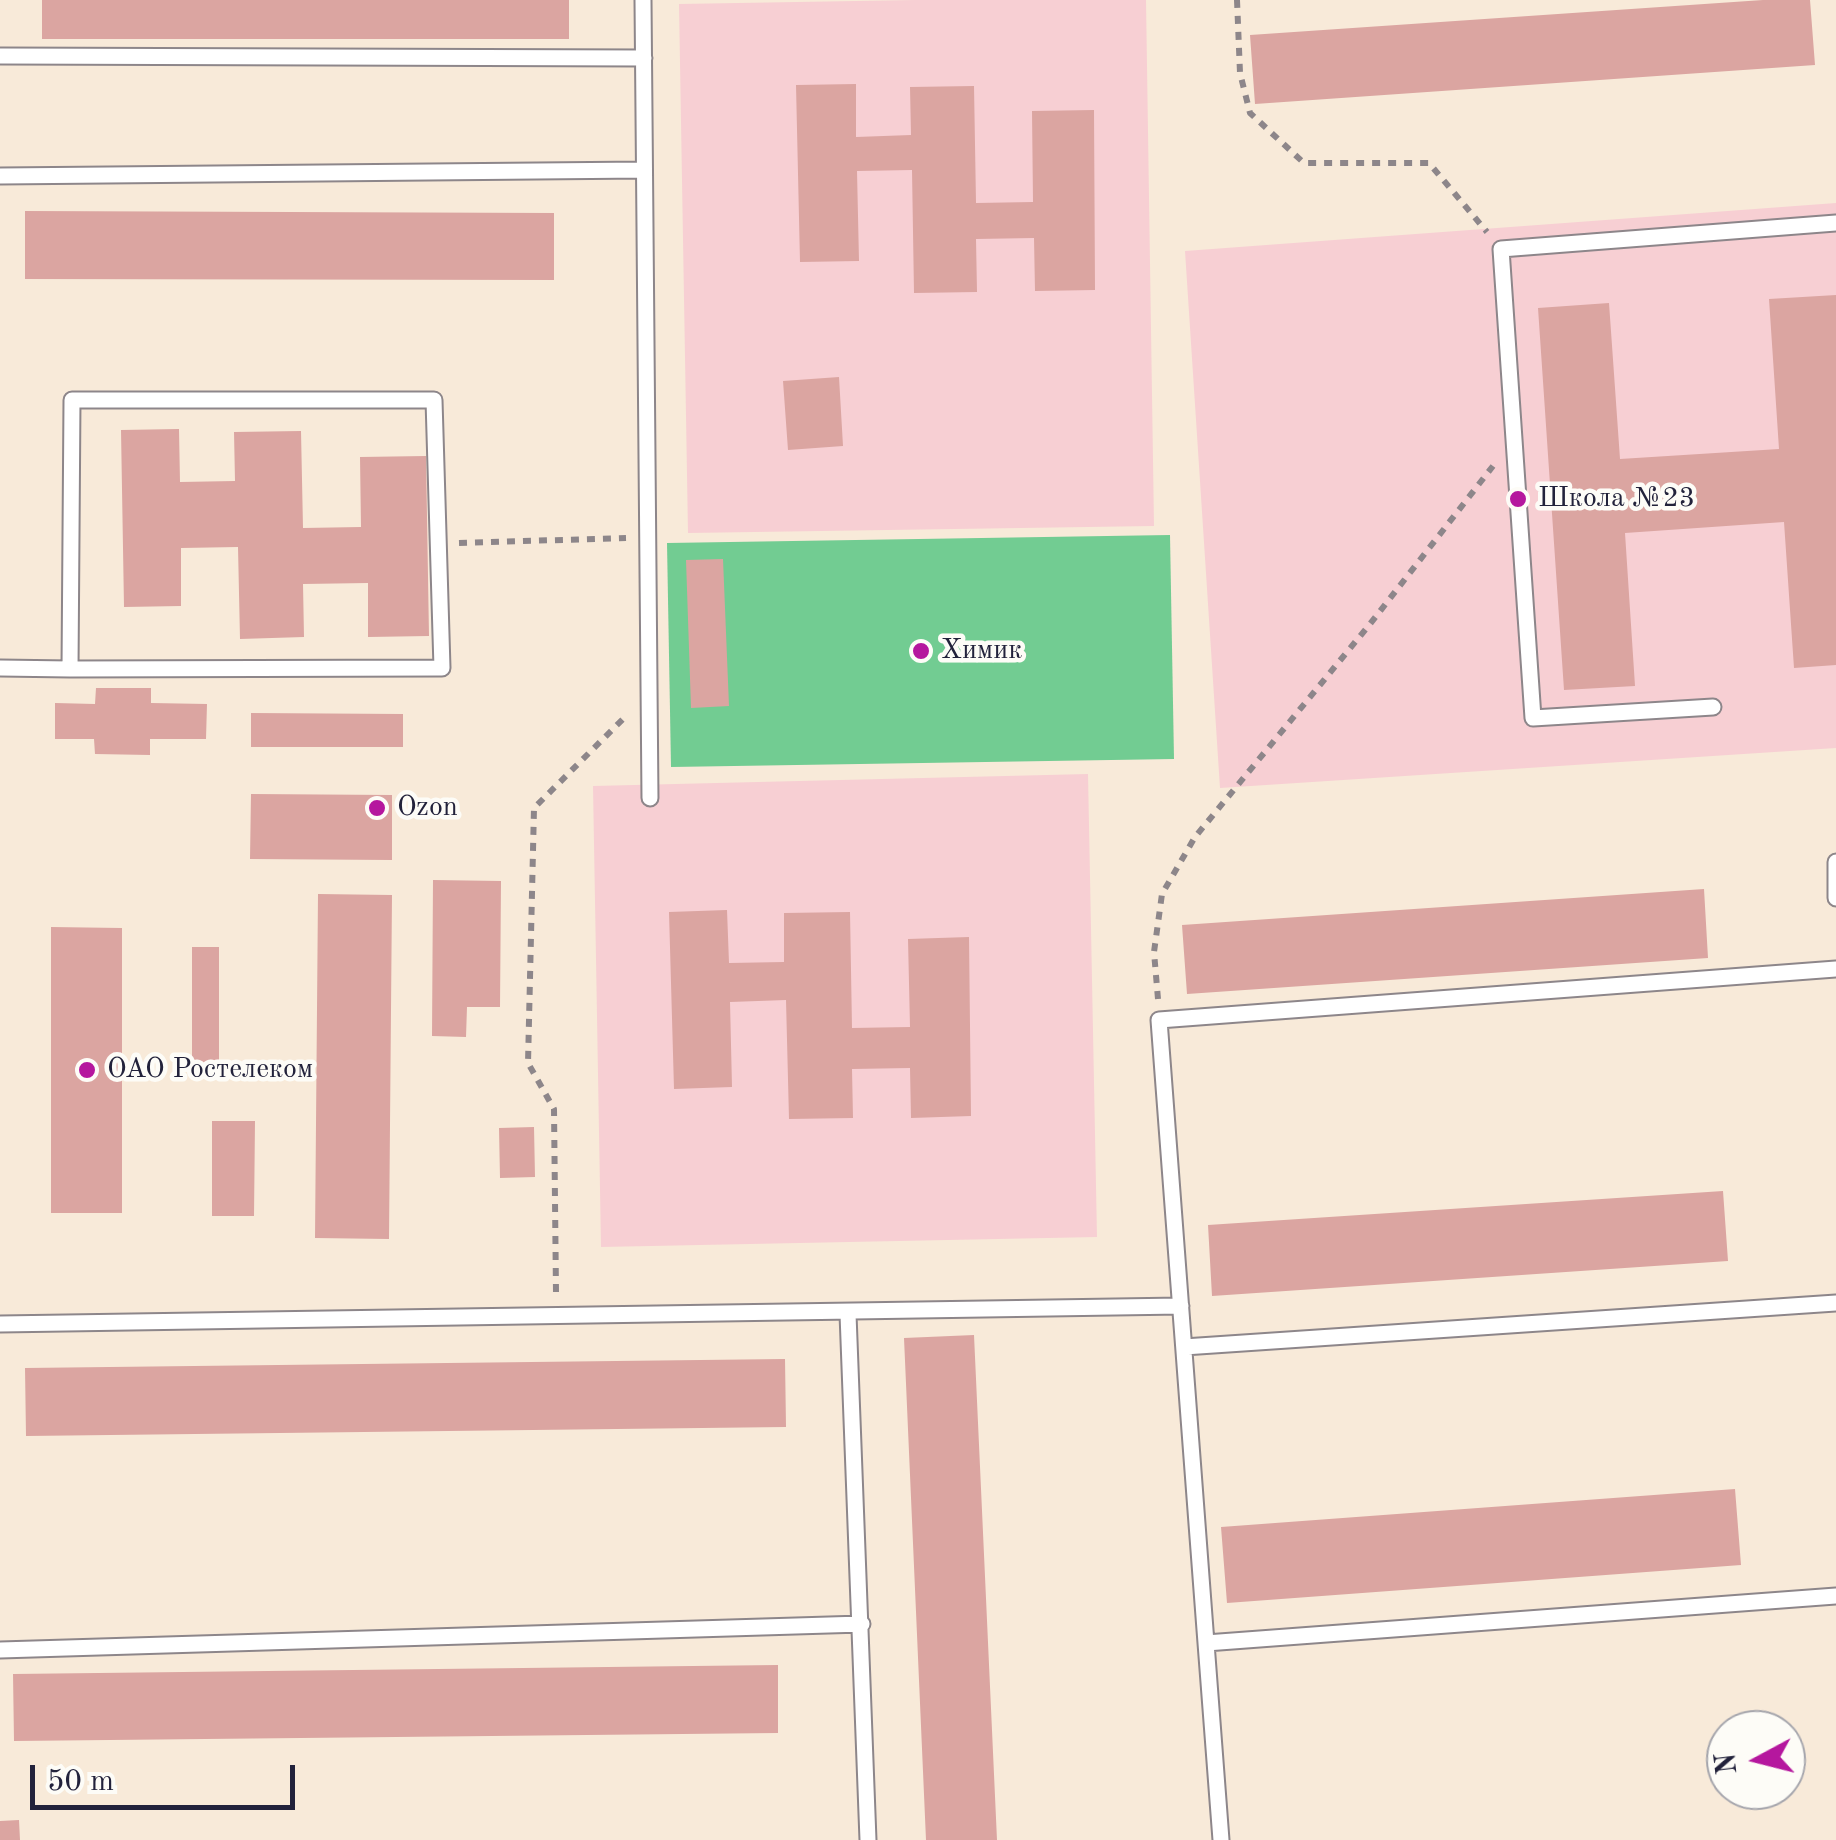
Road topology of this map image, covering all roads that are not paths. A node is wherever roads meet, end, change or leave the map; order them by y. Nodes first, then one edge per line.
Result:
1 (644, 0) edge
2 (0, 56) edge
3 (644, 58) junction
4 (644, 170) junction
5 (0, 176) edge
6 (1836, 223) edge
7 (0, 668) edge
8 (70, 669) junction
9 (1713, 707) dead end
10 (650, 798) dead end
11 (1836, 862) edge
12 (1836, 898) edge
13 (1836, 969) edge
14 (1836, 1303) edge
15 (1181, 1306) junction
16 (848, 1314) junction
17 (0, 1324) edge
18 (1184, 1347) junction
19 (1836, 1596) edge
20 (862, 1624) junction
21 (1206, 1643) junction
22 (0, 1650) edge
23 (868, 1840) edge
24 (1221, 1840) edge

1 - 3 lane
2 - 3 lane
3 - 4 lane
4 - 5 lane
4 - 10 lane
6 - 9 lane
7 - 8 lane
8 - 8 lane
11 - 12 lane
13 - 15 lane
14 - 18 lane
15 - 16 lane
15 - 18 lane
16 - 17 lane
16 - 20 lane
18 - 21 lane
19 - 21 lane
20 - 22 lane
20 - 23 lane
21 - 24 lane

